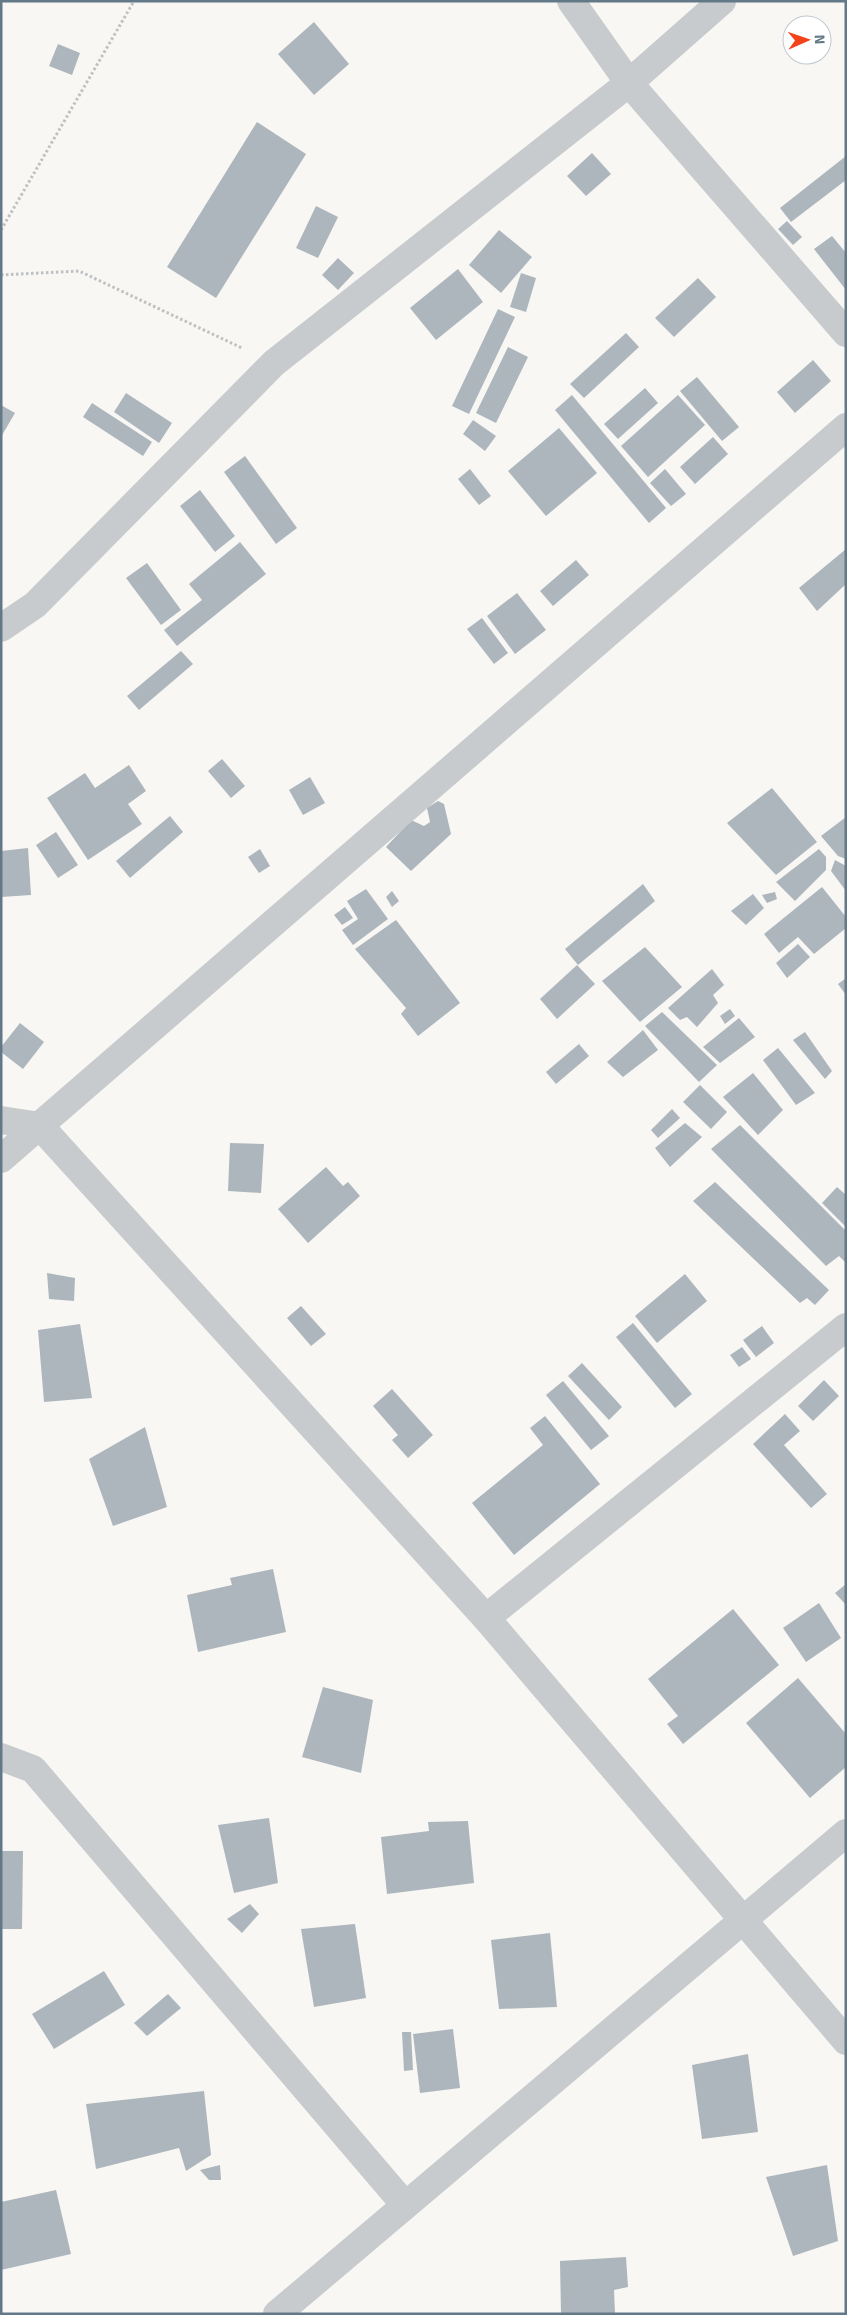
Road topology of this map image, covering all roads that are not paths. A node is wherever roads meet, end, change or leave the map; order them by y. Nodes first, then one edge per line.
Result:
1 (571, 1) edge
2 (722, 1) edge
3 (629, 83) junction
4 (846, 333) edge
5 (846, 427) edge
6 (1, 628) edge
7 (1, 1120) edge
8 (40, 1126) junction
9 (1, 1159) edge
10 (846, 1326) edge
11 (486, 1618) junction
12 (1, 1757) edge
13 (846, 1833) edge
14 (741, 1920) junction
15 (846, 2041) edge
16 (405, 2205) junction
17 (277, 2314) edge

1 - 3 street
2 - 3 street
3 - 4 street
3 - 6 street
5 - 8 street
7 - 8 street
8 - 9 street
8 - 11 street
10 - 11 street
11 - 14 street
12 - 16 street
13 - 14 street
14 - 15 street
14 - 16 street
16 - 17 street

